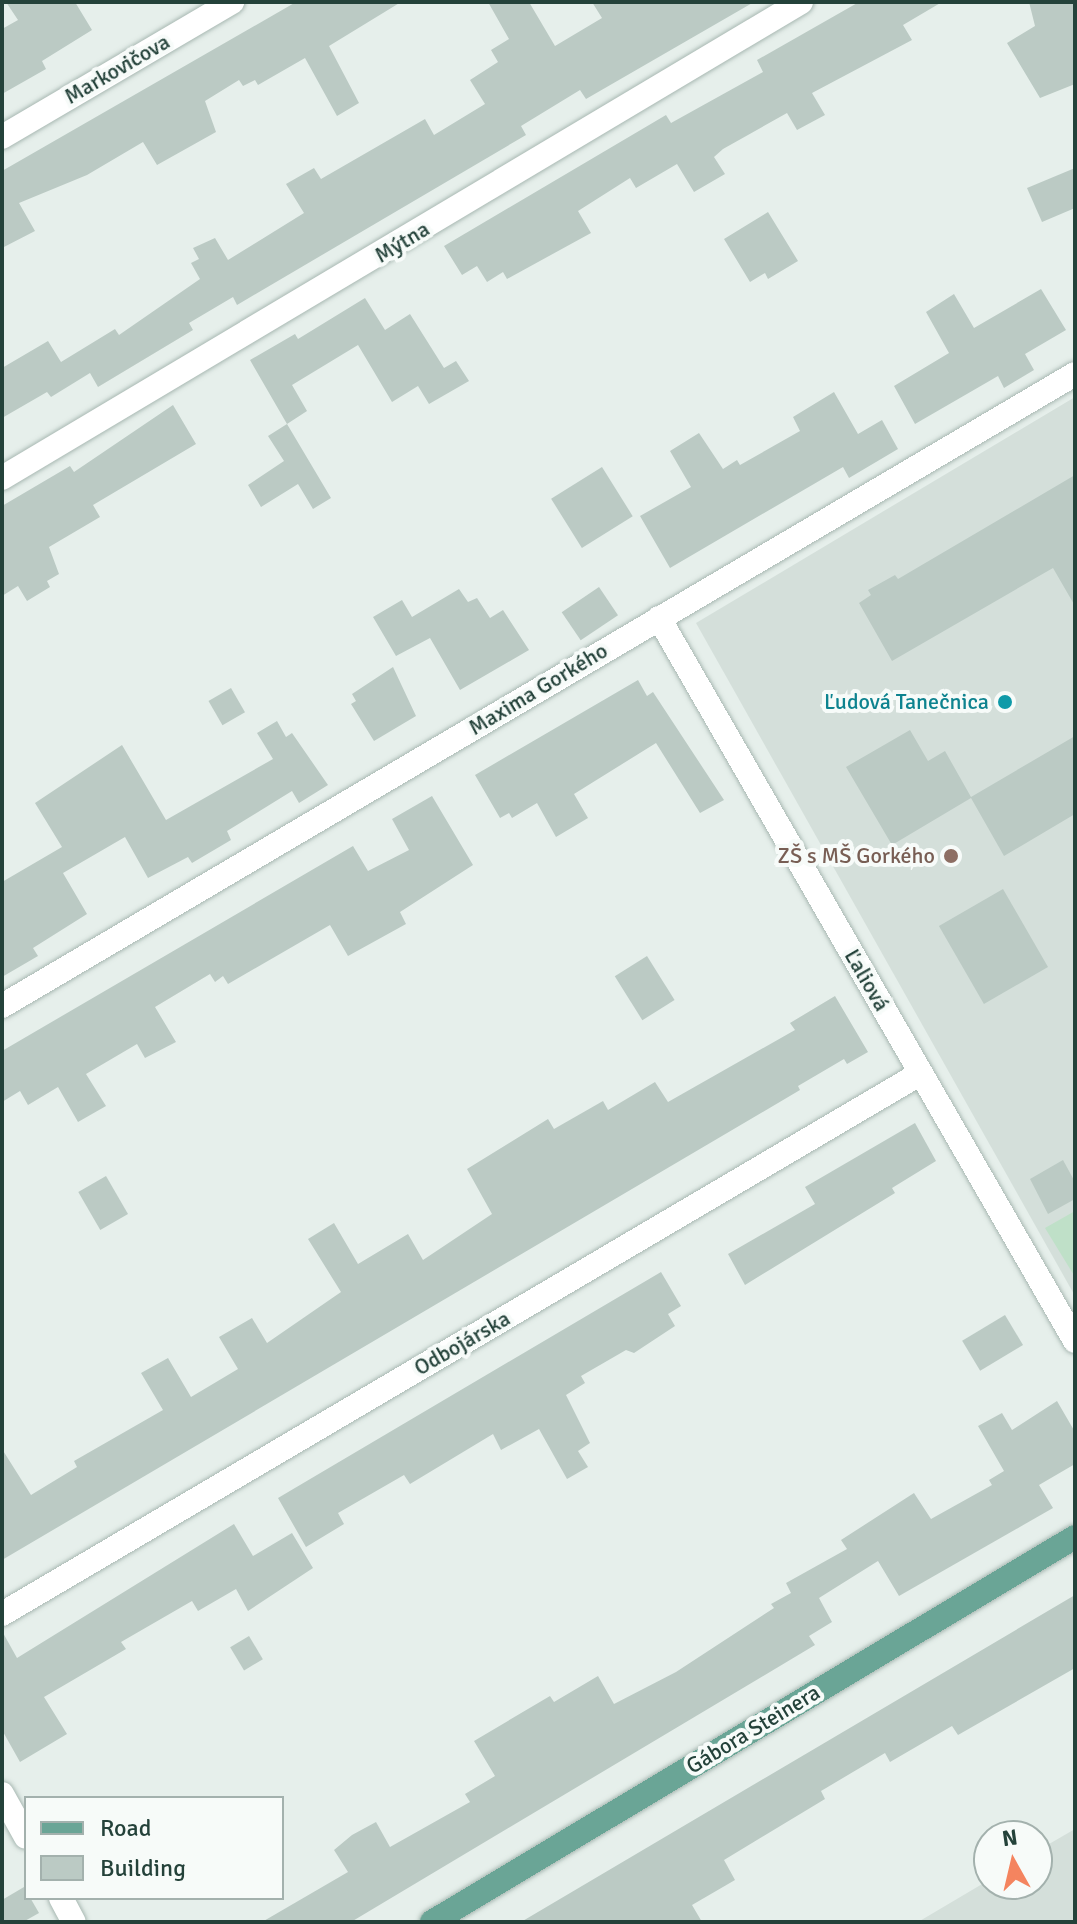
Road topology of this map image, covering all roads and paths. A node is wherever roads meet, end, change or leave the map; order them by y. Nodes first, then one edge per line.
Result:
1 (232, 2) edge
2 (801, 2) edge
3 (2, 137) edge
4 (1075, 374) edge
5 (2, 478) edge
6 (659, 618) junction
7 (2, 1006) edge
8 (921, 1073) junction
9 (1075, 1341) edge
10 (1075, 1537) edge
11 (2, 1614) edge
12 (2, 1794) edge
13 (24, 1833) edge
14 (62, 1900) edge
15 (74, 1922) edge
16 (432, 1922) edge

1 - 3 street, Markovičova
2 - 5 street, Mýtna
4 - 6 street, Maxima Gorkého
6 - 7 street, Maxima Gorkého
6 - 8 street, Ľaliová
8 - 9 street, Ľaliová
8 - 11 street, Odbojárska
10 - 16 main road, Gábora Steinera
12 - 13 street
14 - 15 street

